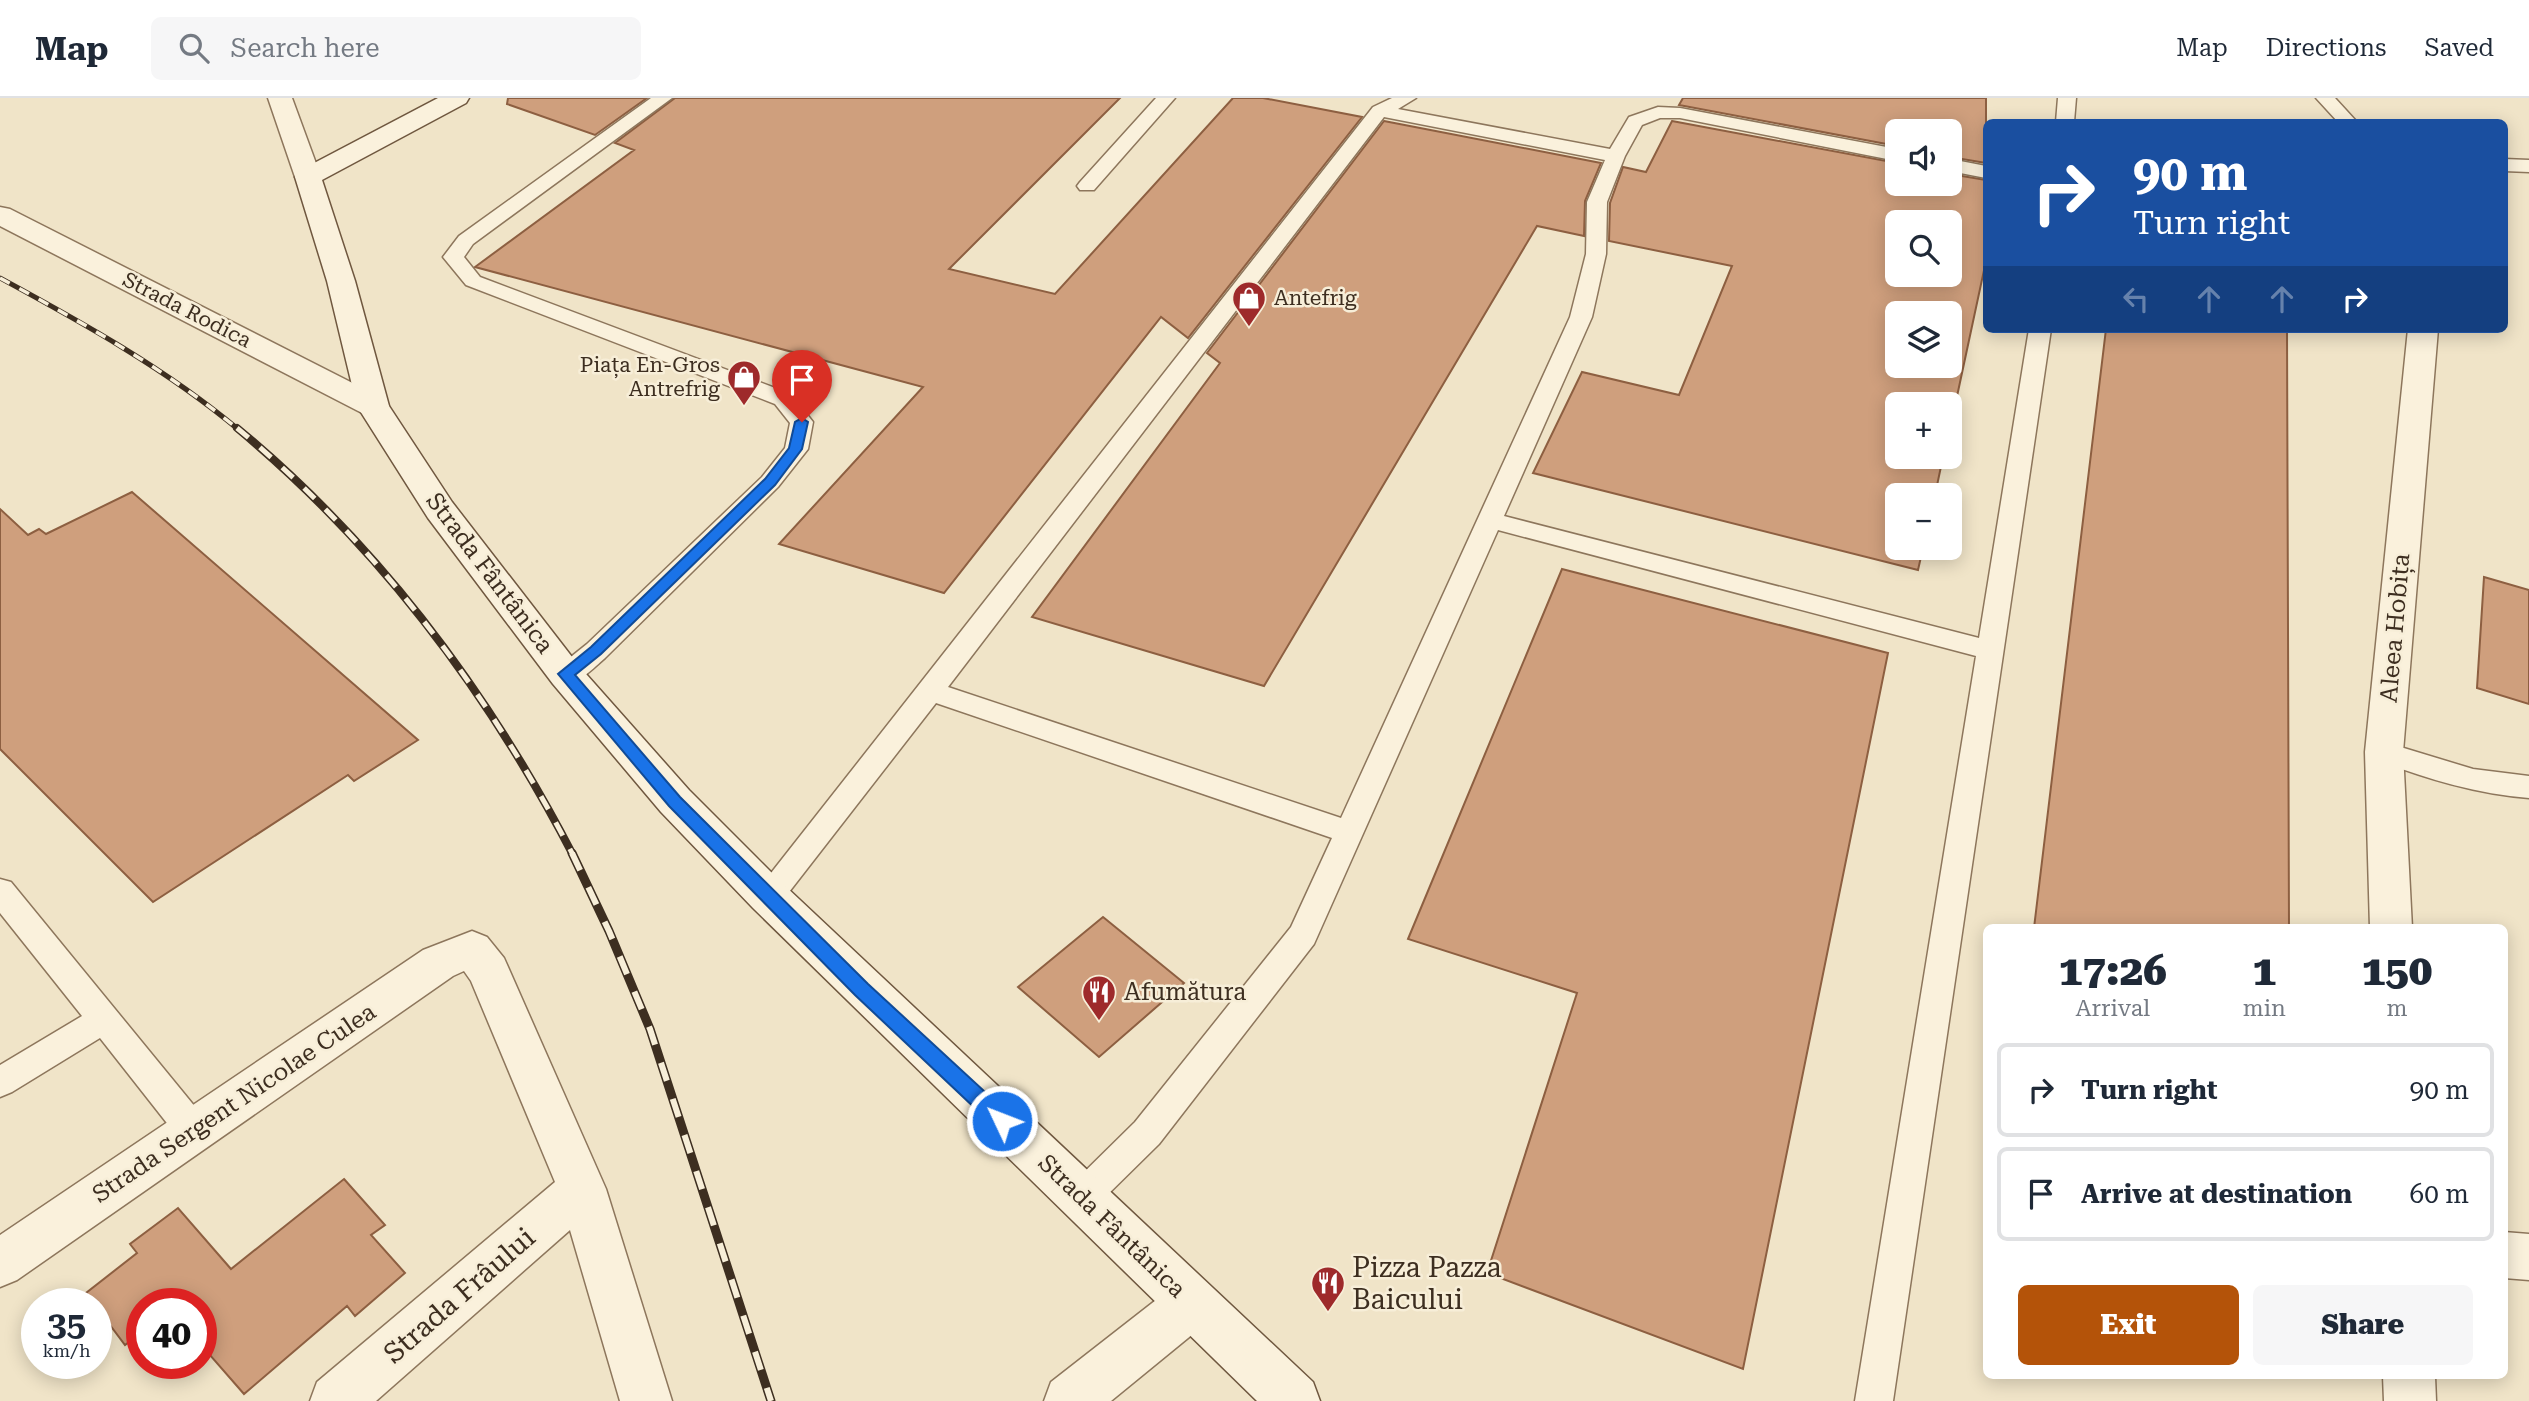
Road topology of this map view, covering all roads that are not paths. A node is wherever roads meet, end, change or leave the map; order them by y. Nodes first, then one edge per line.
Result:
1 (280, 98) edge
2 (457, 98) edge
3 (663, 98) edge
4 (1166, 98) edge
5 (1407, 98) edge
6 (2067, 98) edge
7 (2325, 98) edge
8 (1379, 111) junction
9 (2065, 119) edge
10 (2345, 119) edge
11 (1885, 153) edge
12 (1616, 156) junction
13 (2508, 164) edge
14 (2529, 166) edge
15 (1962, 167) edge
16 (1983, 171) edge
17 (308, 177) junction
18 (1087, 186) dead end
19 (0, 215) edge
20 (2039, 333) edge
21 (2423, 333) edge
22 (373, 406) junction
23 (1490, 520) junction
24 (1990, 650) junction
25 (566, 674) junction
26 (930, 691) junction
27 (2384, 752) junction
28 (2529, 787) edge
29 (1350, 832) junction
30 (0, 891) edge
31 (768, 896) junction
32 (2392, 924) edge
33 (104, 1019) junction
34 (0, 1082) edge
35 (193, 1130) junction
36 (582, 1189) junction
37 (1083, 1196) junction
38 (2508, 1255) edge
39 (2529, 1257) edge
40 (0, 1263) edge
41 (1192, 1303) junction
42 (2409, 1379) edge
43 (336, 1401) edge
44 (646, 1401) edge
45 (1070, 1401) edge
46 (1294, 1401) edge
47 (1874, 1401) edge
48 (2410, 1401) edge

1 - 17 street, Strada Fântânica
2 - 17 street
3 - 25 lane
4 - 18 lane
5 - 8 lane
6 - 9 lane
7 - 10 lane
8 - 12 lane
8 - 26 lane
11 - 12 lane
12 - 23 lane
13 - 14 lane
15 - 16 lane
17 - 22 street, Strada Fântânica
19 - 22 street, Strada Rodica
20 - 24 lane
21 - 27 street, Aleea Hobița
22 - 25 street, Strada Fântânica
23 - 24 lane
23 - 29 lane
24 - 47 lane
25 - 31 street, Strada Fântânica
26 - 29 lane
26 - 31 lane
27 - 28 lane
27 - 32 street, Aleea Hobița
29 - 37 lane
30 - 33 lane
31 - 37 street, Strada Fântânica
33 - 34 lane
33 - 35 lane
35 - 36 street, Strada Sergent Nicolae Culea
35 - 40 street, Strada Sergent Nicolae Culea
36 - 43 street, Strada Frâului
36 - 44 street
37 - 41 street, Strada Fântânica
38 - 39 street
41 - 45 street
41 - 46 street, Strada Fântânica
42 - 48 street

